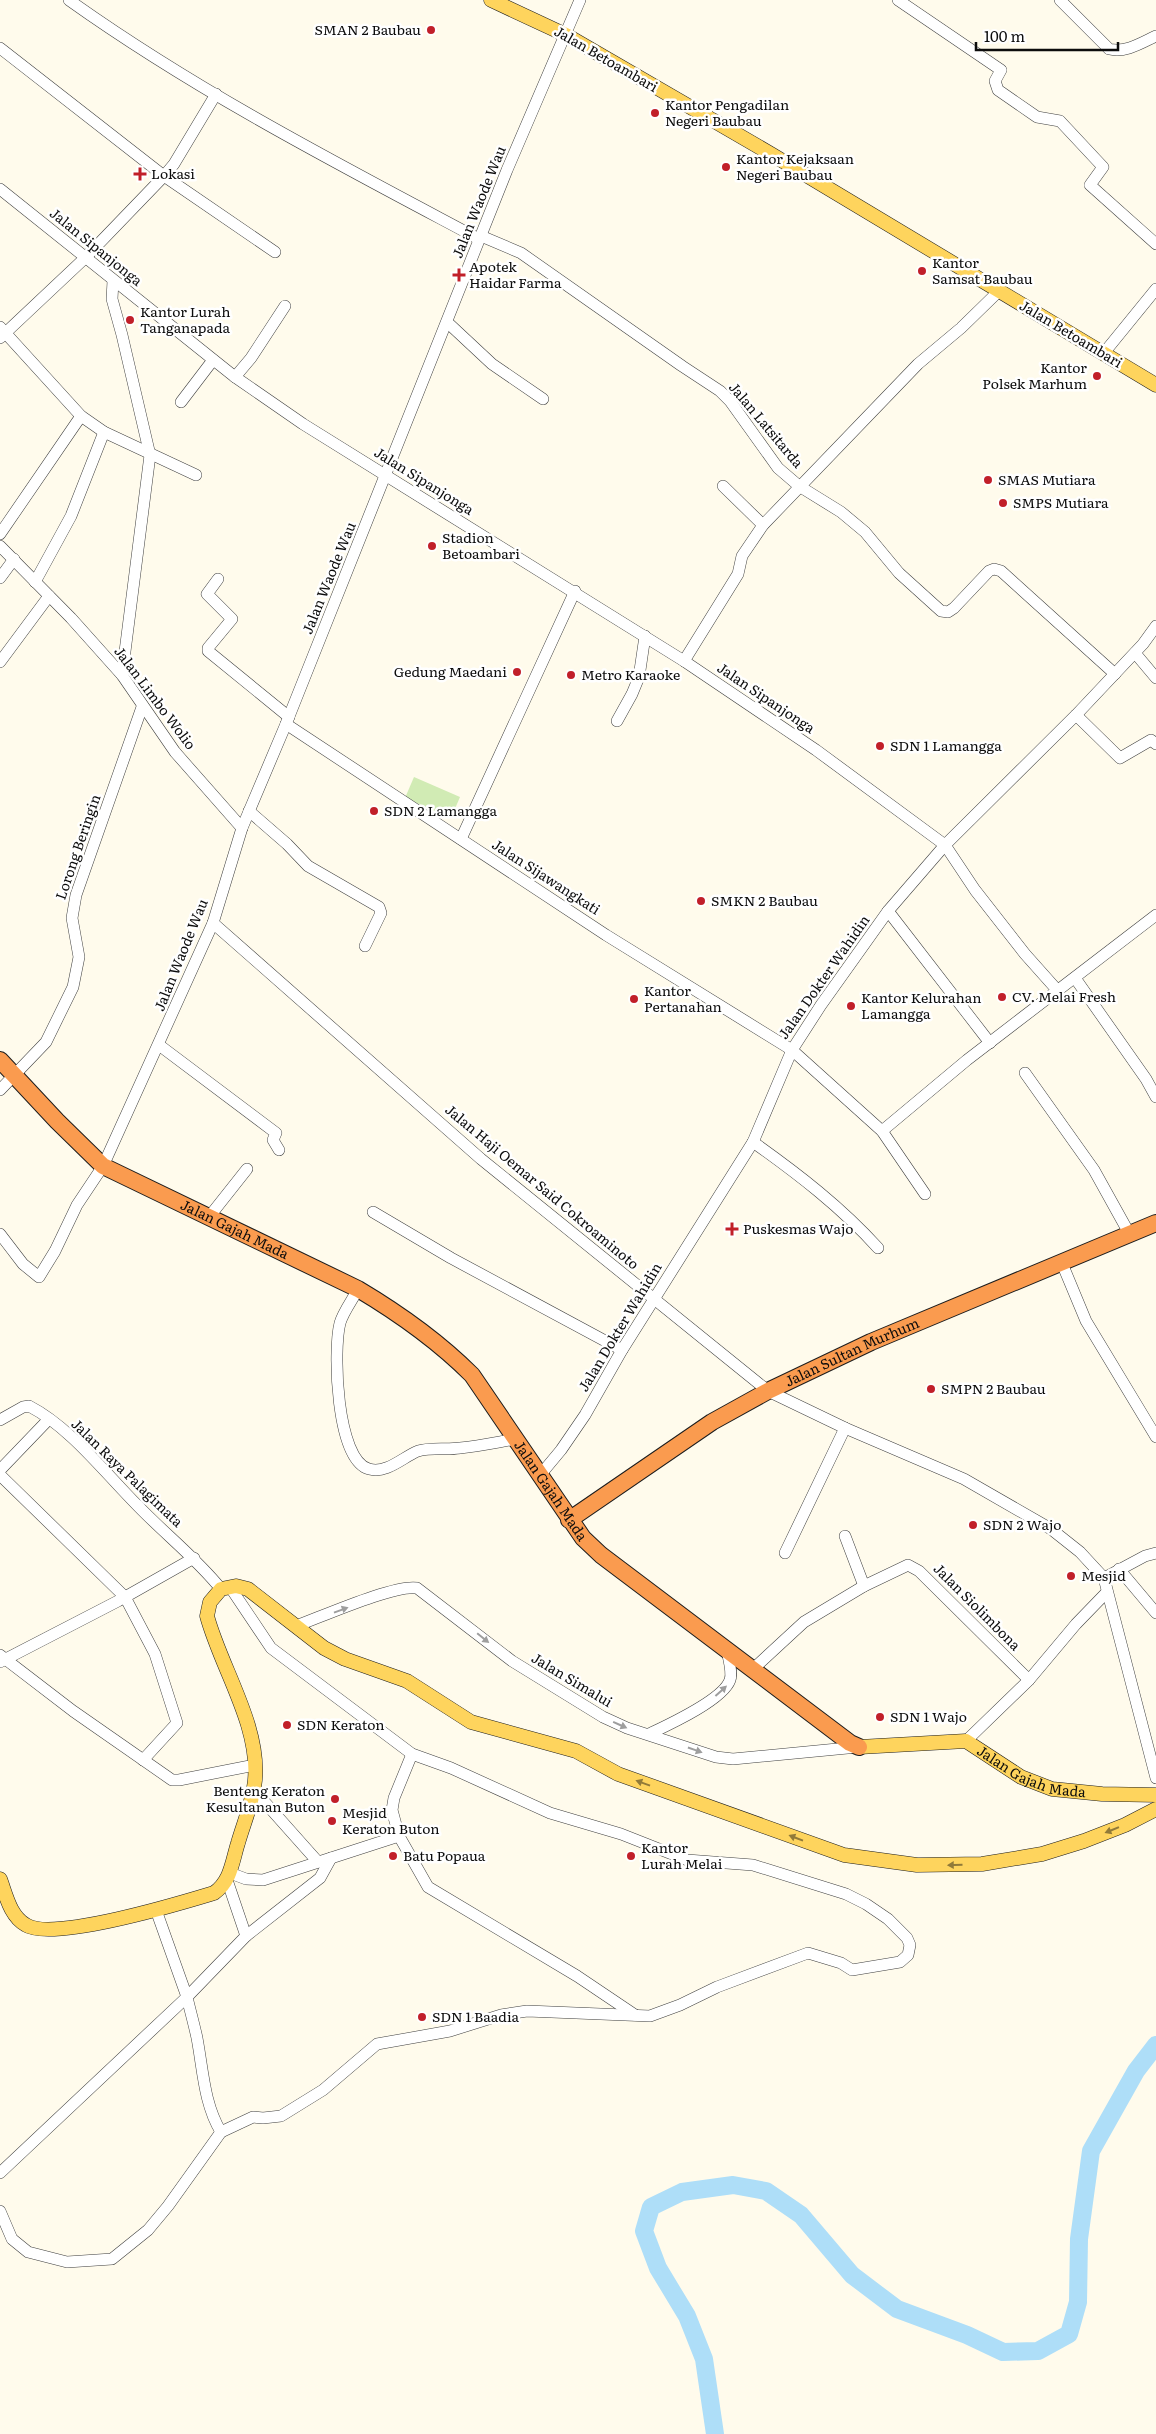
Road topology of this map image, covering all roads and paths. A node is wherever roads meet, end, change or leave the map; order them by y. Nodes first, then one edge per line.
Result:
1 (69, 0) edge
2 (491, 0) edge
3 (511, 0) edge
4 (580, 0) edge
5 (898, 0) edge
6 (1060, 0) edge
7 (567, 31) junction
8 (1156, 36) edge
9 (0, 48) edge
10 (216, 94) junction
11 (164, 176) junction
12 (0, 189) edge
13 (886, 219) junction
14 (480, 237) junction
15 (1156, 244) edge
16 (275, 252) dead end
17 (85, 258) junction
18 (113, 281) junction
19 (1156, 290) edge
20 (999, 291) junction
21 (285, 306) dead end
22 (446, 322) junction
23 (2, 332) edge
24 (1108, 348) junction
25 (213, 360) junction
26 (1156, 376) edge
27 (235, 377) junction
28 (1156, 385) edge
29 (543, 399) dead end
30 (181, 402) dead end
31 (81, 416) junction
32 (104, 432) junction
33 (150, 455) junction
34 (196, 475) dead end
35 (386, 476) junction
36 (723, 486) dead end
37 (799, 486) junction
38 (763, 525) junction
39 (0, 534) edge
40 (0, 546) edge
41 (14, 559) junction
42 (0, 578) edge
43 (218, 579) dead end
44 (35, 582) junction
45 (575, 591) junction
46 (50, 596) junction
47 (1156, 626) edge
48 (645, 636) junction
49 (1135, 653) junction
50 (684, 661) junction
51 (0, 662) edge
52 (1115, 674) junction
53 (122, 676) junction
54 (1156, 678) edge
55 (142, 708) junction
56 (1076, 715) junction
57 (287, 720) junction
58 (617, 721) dead end
59 (1156, 744) edge
60 (249, 811) junction
61 (242, 828) junction
62 (461, 839) junction
63 (945, 845) junction
64 (888, 911) junction
65 (1156, 915) edge
66 (213, 923) junction
67 (365, 946) dead end
68 (1075, 978) junction
69 (1058, 991) junction
70 (990, 1043) junction
71 (160, 1045) junction
72 (792, 1050) junction
73 (0, 1060) edge
74 (1025, 1073) dead end
75 (13, 1076) junction
76 (0, 1090) edge
77 (1156, 1097) edge
78 (882, 1131) junction
79 (753, 1142) junction
80 (279, 1150) dead end
81 (103, 1166) junction
82 (248, 1169) dead end
83 (925, 1194) dead end
84 (373, 1212) dead end
85 (209, 1217) junction
86 (1156, 1223) edge
87 (1129, 1233) junction
88 (0, 1234) edge
89 (878, 1248) dead end
90 (1061, 1261) junction
91 (358, 1289) junction
92 (654, 1300) junction
93 (622, 1350) junction
94 (768, 1391) junction
95 (0, 1420) edge
96 (48, 1420) junction
97 (845, 1428) junction
98 (1154, 1429) edge
99 (516, 1439) junction
100 (0, 1470) edge
101 (541, 1474) junction
102 (0, 1476) edge
103 (569, 1520) junction
104 (845, 1536) dead end
105 (785, 1553) dead end
106 (1156, 1553) edge
107 (194, 1558) junction
108 (1119, 1569) junction
109 (1104, 1578) junction
110 (864, 1586) junction
111 (225, 1588) junction
112 (1107, 1592) junction
113 (125, 1597) junction
114 (1156, 1613) edge
115 (296, 1626) junction
116 (727, 1649) junction
117 (1, 1658) edge
118 (752, 1670) junction
119 (1029, 1680) junction
120 (649, 1734) junction
121 (966, 1741) junction
122 (859, 1747) junction
123 (412, 1754) junction
124 (143, 1760) junction
125 (255, 1765) junction
126 (1156, 1778) edge
127 (253, 1789) junction
128 (1156, 1795) edge
129 (1156, 1809) edge
130 (398, 1836) junction
131 (331, 1858) junction
132 (318, 1862) junction
133 (229, 1877) junction
134 (0, 1880) edge
135 (156, 1910) junction
136 (246, 1936) junction
137 (187, 1997) junction
138 (636, 2016) junction
139 (221, 2132) junction
140 (0, 2173) edge
141 (0, 2211) edge

1 - 10 street, Jalan Latsitarda
2 - 7 main road, Jalan Betoambari
3 - 7 main road, Jalan Betoambari
4 - 7 street, Jalan Waode Wau
5 - 15 street
6 - 8 street
7 - 13 main road, Jalan Betoambari
7 - 14 street, Jalan Waode Wau
9 - 11 street
10 - 11 street
10 - 14 street, Jalan Latsitarda
11 - 16 street
11 - 17 street
12 - 17 street, Jalan Sipanjonga
13 - 20 main road, Jalan Betoambari
13 - 24 main road, Jalan Betoambari
14 - 22 street, Jalan Waode Wau
14 - 37 street, Jalan Latsitarda
17 - 18 street, Jalan Sipanjonga
17 - 23 street
18 - 25 street, Jalan Sipanjonga
18 - 33 street
19 - 24 street
20 - 28 main road, Jalan Betoambari
20 - 37 street
21 - 27 street
22 - 29 street
22 - 35 street, Jalan Waode Wau
23 - 31 street
24 - 26 main road, Jalan Betoambari
25 - 27 street, Jalan Sipanjonga
25 - 30 street
27 - 35 street, Jalan Sipanjonga
31 - 32 street
31 - 39 street
32 - 33 street
32 - 44 street
33 - 34 street
33 - 53 street
35 - 45 street, Jalan Sipanjonga
35 - 57 street, Jalan Waode Wau
36 - 38 street
37 - 38 street
37 - 52 street, Jalan Latsitarda
38 - 50 street
40 - 41 street, Jalan Limbo Wolio
41 - 42 street
41 - 44 street, Jalan Limbo Wolio
43 - 57 street, Jalan Sijawangkati
44 - 46 street, Jalan Limbo Wolio
45 - 48 street, Jalan Sipanjonga
45 - 62 street
46 - 51 street
46 - 53 street, Jalan Limbo Wolio
47 - 49 street, Jalan Dokter Wahidin
48 - 50 street, Jalan Sipanjonga
48 - 58 street
49 - 52 street, Jalan Dokter Wahidin
49 - 54 street
50 - 63 street, Jalan Sipanjonga
52 - 56 street, Jalan Dokter Wahidin
53 - 55 street, Jalan Limbo Wolio
55 - 61 street, Jalan Limbo Wolio
55 - 75 street, Lorong Beringin
56 - 59 street
56 - 63 street, Jalan Dokter Wahidin
57 - 60 street, Jalan Waode Wau
57 - 62 street, Jalan Sijawangkati
60 - 61 street, Jalan Waode Wau
60 - 67 street
61 - 66 street, Jalan Waode Wau
62 - 72 street, Jalan Sijawangkati
63 - 64 street, Jalan Dokter Wahidin
63 - 69 street, Jalan Sipanjonga
64 - 70 street
64 - 72 street, Jalan Dokter Wahidin
65 - 68 street
66 - 71 street, Jalan Waode Wau
66 - 92 street, Jalan Haji Oemar Said Cokroaminoto
68 - 69 street
68 - 77 street
69 - 70 street
70 - 78 street
71 - 80 street
71 - 81 street, Jalan Waode Wau
72 - 78 street, Jalan Sijawangkati
72 - 79 street, Jalan Dokter Wahidin
73 - 75 highway, Jalan Gajah Mada
74 - 87 street
75 - 76 street, Lorong Beringin
75 - 81 highway, Jalan Gajah Mada
78 - 83 street, Jalan Sijawangkati
79 - 89 street
79 - 92 street, Jalan Dokter Wahidin
81 - 85 highway, Jalan Gajah Mada
81 - 88 street, Jalan Waode Wau
82 - 85 street
84 - 93 street
85 - 91 highway, Jalan Gajah Mada
86 - 87 highway, Jalan Sultan Murhum
87 - 90 highway, Jalan Sultan Murhum
90 - 94 highway, Jalan Sultan Murhum
90 - 98 street
91 - 99 highway, Jalan Gajah Mada
91 - 99 street
92 - 93 street, Jalan Dokter Wahidin
92 - 94 street, Jalan Haji Oemar Said Cokroaminoto
93 - 101 street, Jalan Dokter Wahidin
94 - 97 street, Jalan Haji Oemar Said Cokroaminoto
94 - 103 highway, Jalan Sultan Murhum
95 - 96 street, Jalan Raya Palagimata
96 - 100 street
96 - 107 street, Jalan Raya Palagimata
97 - 105 street
97 - 109 street, Jalan Haji Oemar Said Cokroaminoto
99 - 101 highway, Jalan Gajah Mada
101 - 103 highway, Jalan Gajah Mada
102 - 113 street
103 - 116 highway, Jalan Gajah Mada
104 - 110 street
106 - 108 street
107 - 111 street, Jalan Raya Palagimata
107 - 113 street
108 - 109 street
108 - 114 street
109 - 112 street
110 - 118 street, Jalan Siolimbona
110 - 119 street, Jalan Siolimbona
111 - 115 main road
111 - 123 street, Jalan Raya Palagimata
111 - 125 main road
112 - 119 street
112 - 126 street
113 - 117 street
113 - 124 street
115 -> 120 street, Jalan Simalui
129 -> 115 main road
116 - 118 highway, Jalan Gajah Mada
120 -> 116 street
117 - 124 street
118 - 122 highway, Jalan Gajah Mada
119 - 121 street
120 -> 122 street, Jalan Simalui
121 - 122 main road, Jalan Gajah Mada
121 - 128 main road, Jalan Gajah Mada
123 - 130 street
123 - 138 street, Jalan Raya Palagimata
124 - 125 street
125 - 127 main road
127 - 132 street
127 - 133 main road
130 - 131 street
130 - 138 street
131 - 132 street
131 - 136 street
132 - 133 street
133 - 135 main road
133 - 136 street
134 - 135 main road
135 - 137 street
136 - 137 street
137 - 139 street
137 - 140 street
138 - 139 street
139 - 141 street

